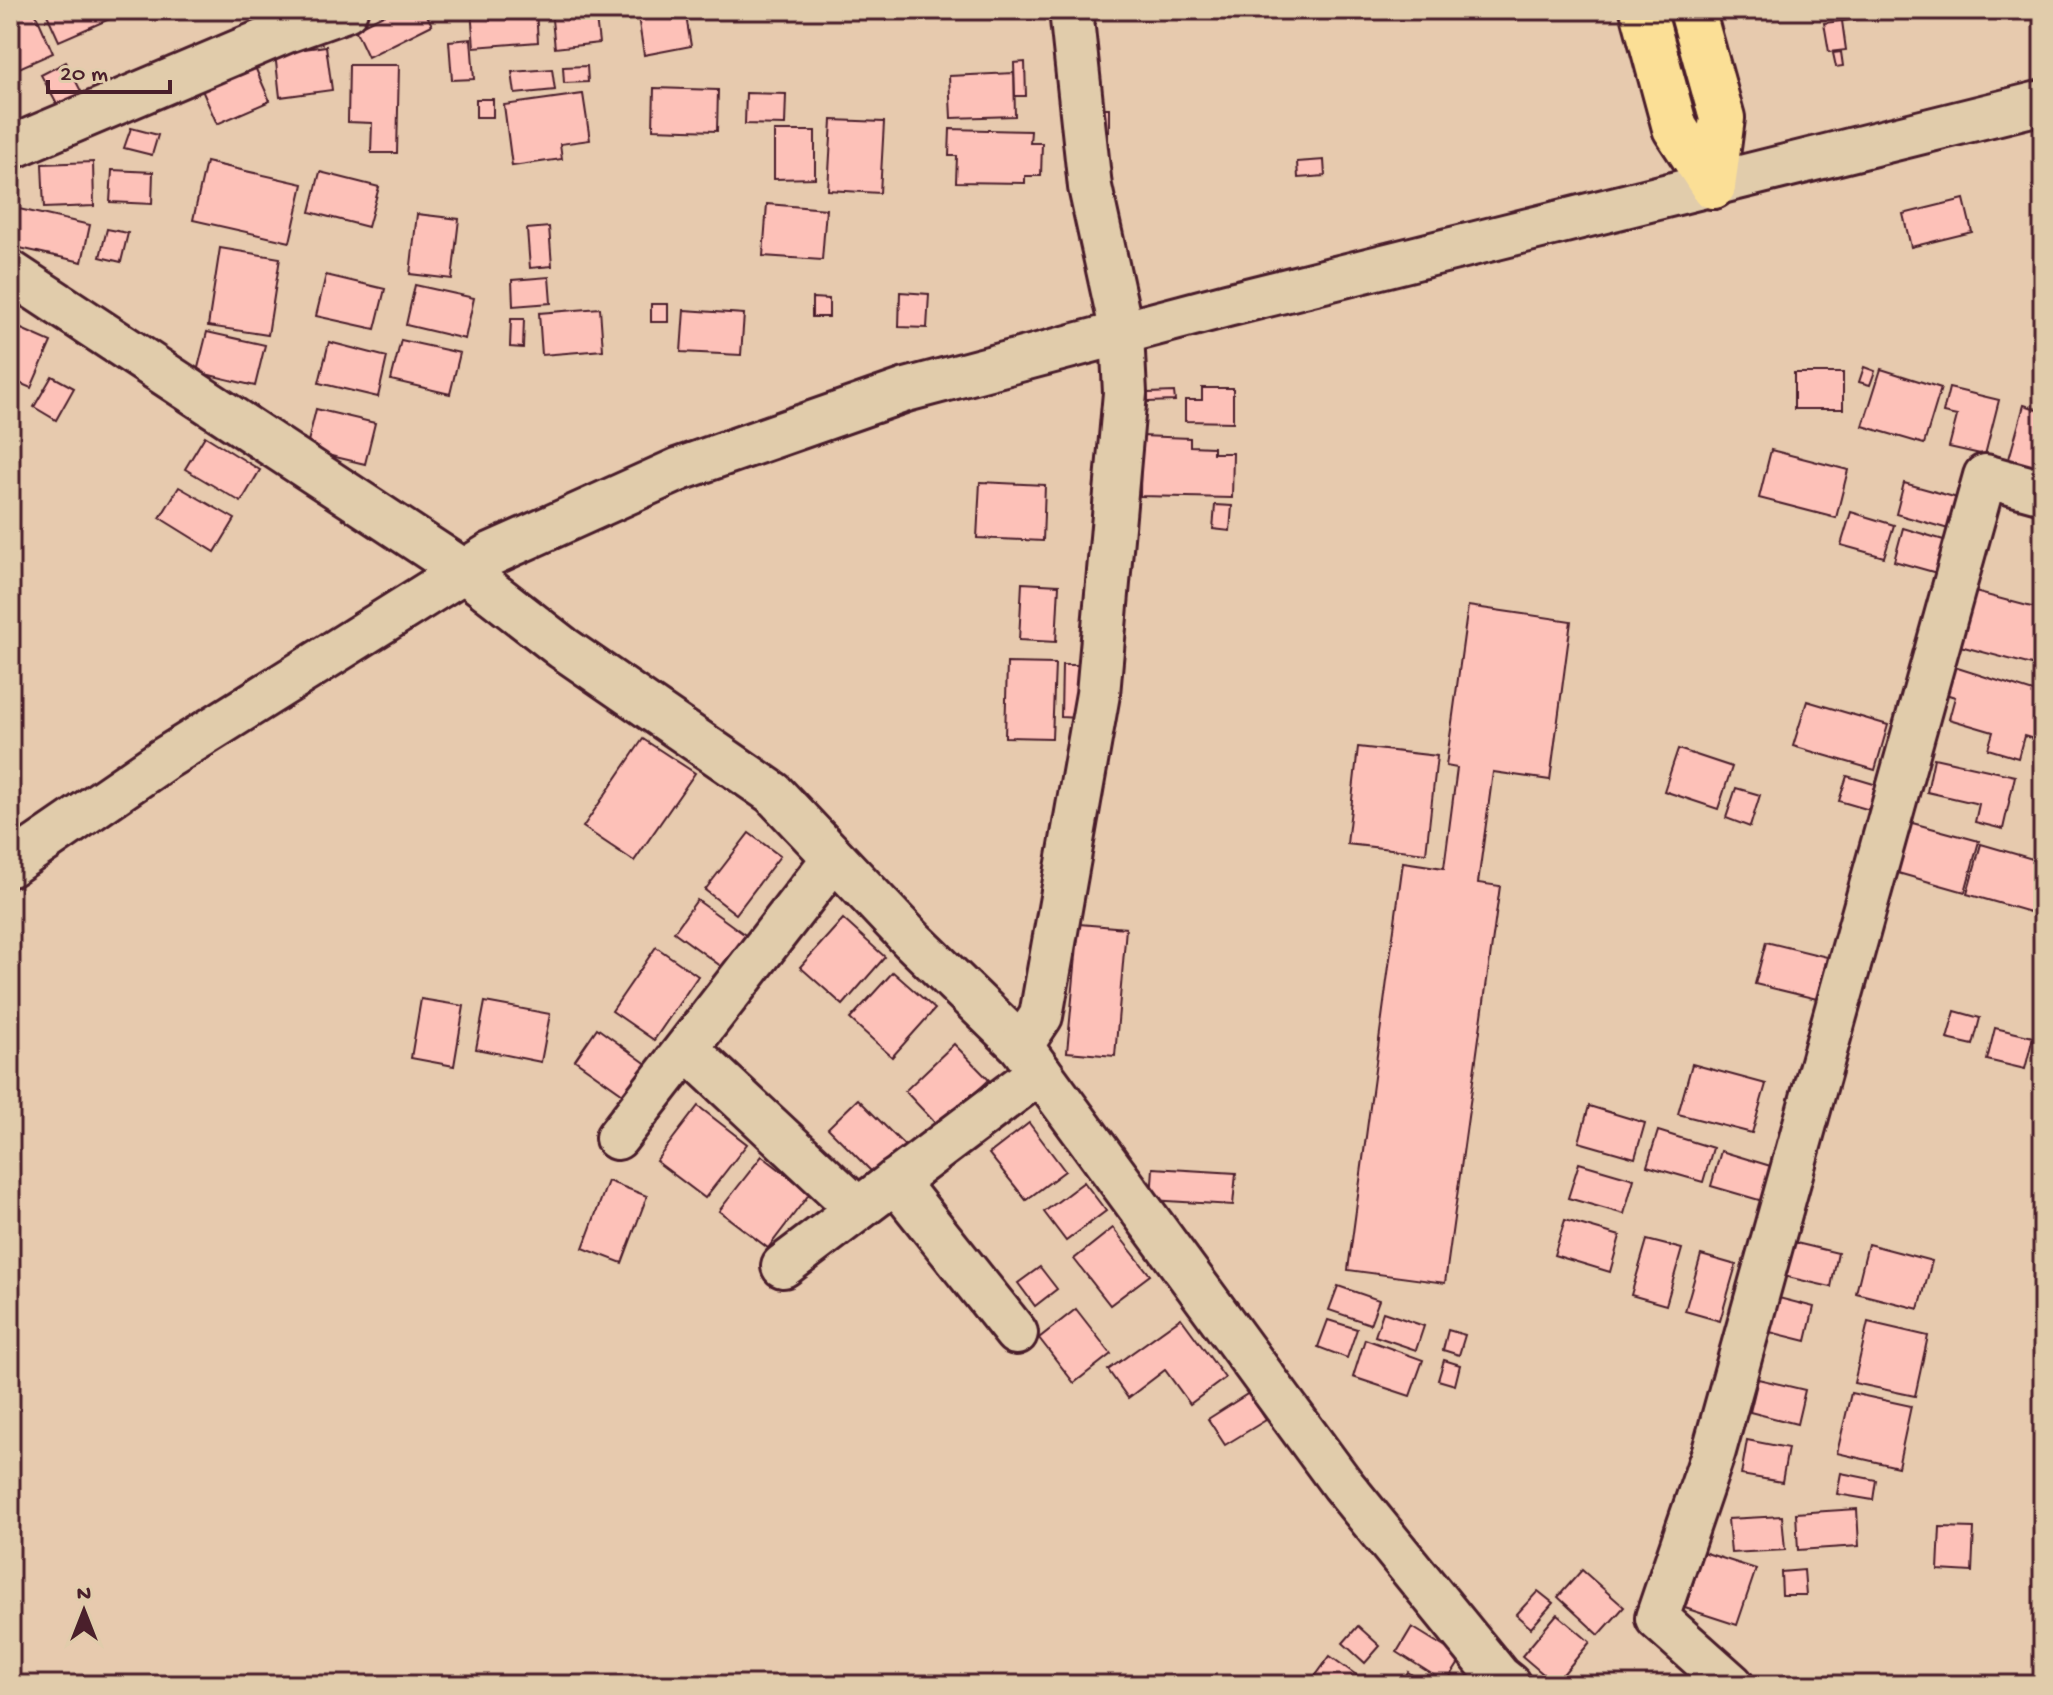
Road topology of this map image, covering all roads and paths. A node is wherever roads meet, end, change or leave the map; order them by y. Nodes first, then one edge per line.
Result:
1 (346, 10) edge
2 (1071, 10) edge
3 (1643, 10) edge
4 (1692, 10) edge
5 (2043, 102) edge
6 (10, 148) edge
7 (1713, 186) junction
8 (10, 272) edge
9 (1122, 333) junction
10 (2043, 492) edge
11 (464, 571) junction
12 (834, 858) junction
13 (10, 865) edge
14 (687, 1049) junction
15 (1030, 1059) junction
16 (617, 1138) dead end
17 (895, 1181) junction
18 (858, 1209) junction
19 (783, 1266) dead end
20 (1016, 1333) dead end
21 (1509, 1685) edge
22 (1732, 1685) edge

1 - 6 street
2 - 9 street
3 - 7 main road
4 - 7 main road
5 - 7 street
7 - 9 street
8 - 11 street
9 - 11 street
9 - 15 street
10 - 22 street
11 - 12 street
11 - 13 street
12 - 14 street
12 - 15 street
14 - 16 street
14 - 18 street
15 - 17 street
15 - 21 street
17 - 18 street
17 - 20 street
18 - 19 street

